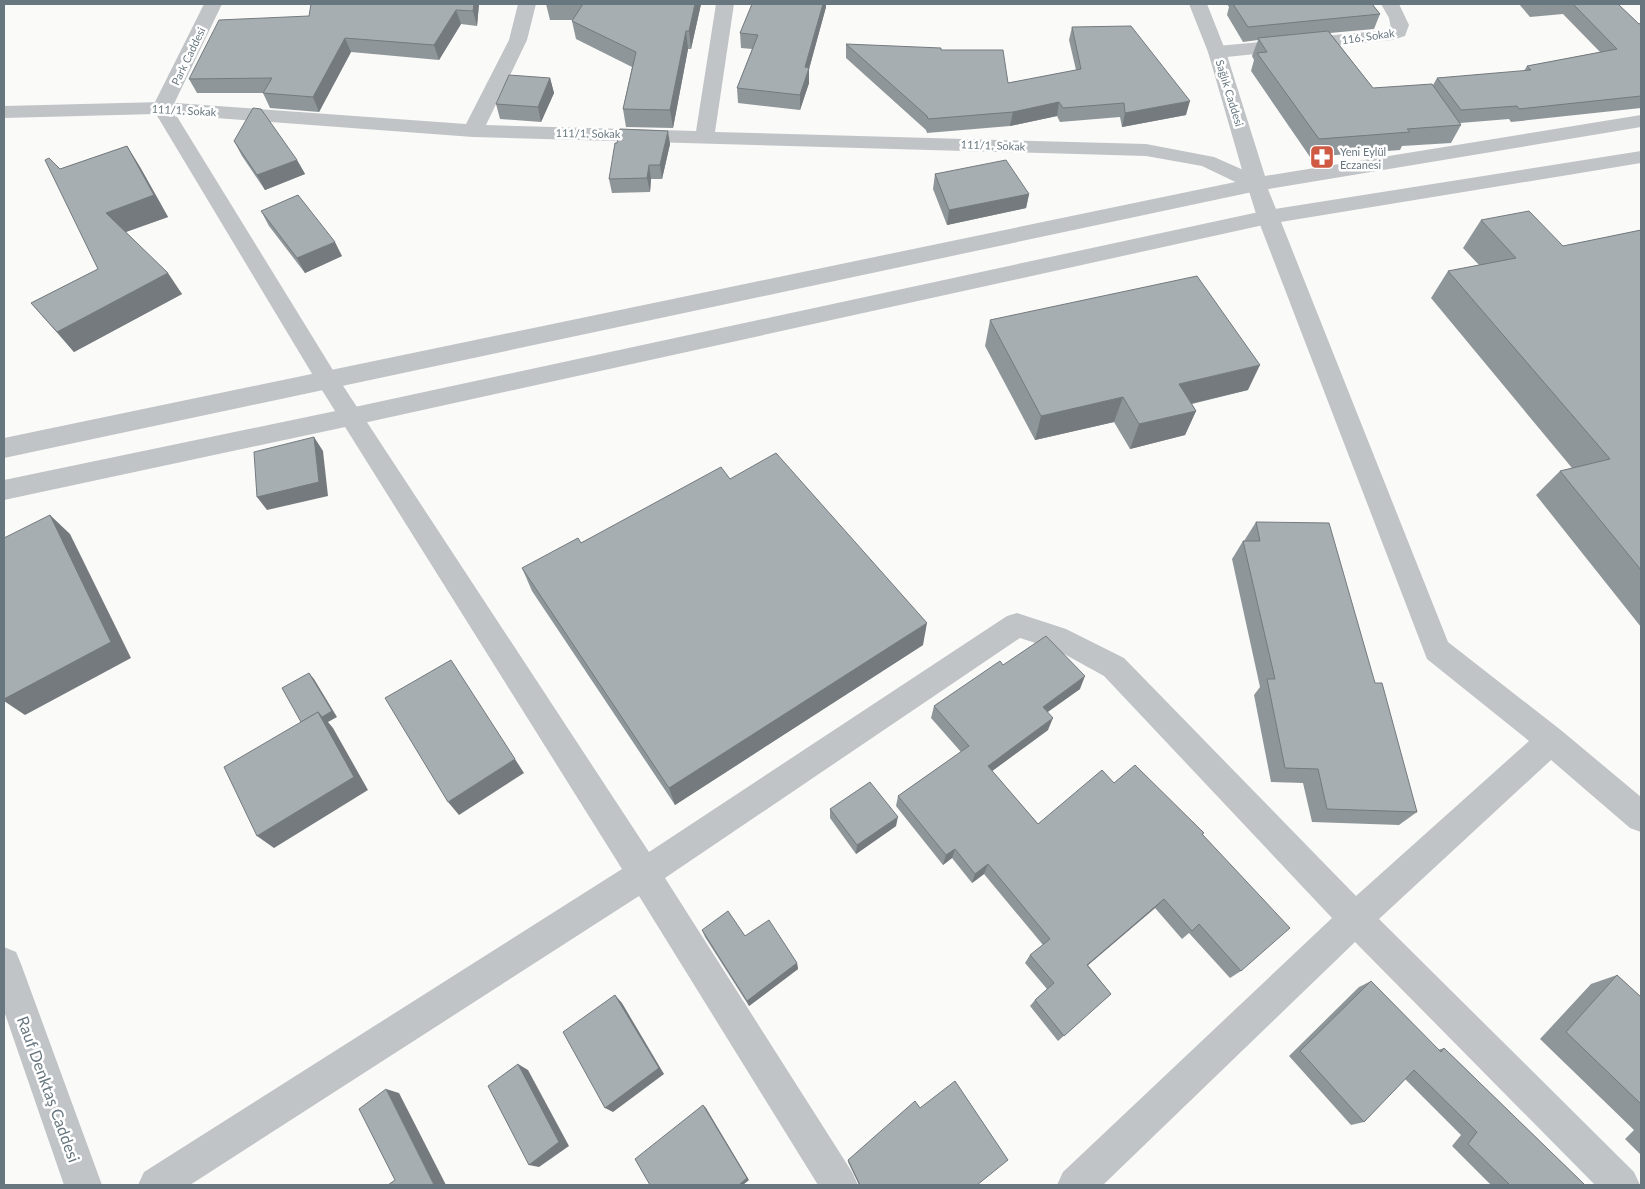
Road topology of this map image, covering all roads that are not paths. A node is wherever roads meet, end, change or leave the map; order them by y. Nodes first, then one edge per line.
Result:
1 (213, 4) edge
2 (527, 4) edge
3 (725, 4) edge
4 (1198, 4) edge
5 (1390, 4) edge
6 (1217, 52) junction
7 (162, 108) junction
8 (4, 112) edge
9 (1641, 121) edge
10 (472, 131) junction
11 (705, 136) junction
12 (1641, 157) edge
13 (1257, 184) junction
14 (1268, 217) junction
15 (328, 381) junction
16 (350, 417) junction
17 (4, 448) edge
18 (4, 490) edge
19 (1551, 741) junction
20 (1641, 817) edge
21 (644, 874) junction
22 (1355, 919) junction
23 (4, 964) edge
24 (83, 1185) edge
25 (157, 1185) edge
26 (839, 1185) edge
27 (1076, 1185) edge
28 (1621, 1185) edge

1 - 7 street, Park Caddesi
2 - 10 street
3 - 11 street
4 - 6 street, Sağlık Caddesi
5 - 6 street, 116. Sokak
6 - 13 street, Sağlık Caddesi
7 - 8 street, 111/1. Sokak
7 - 10 street, 111/1. Sokak
7 - 15 street
9 - 13 street
10 - 11 street, 111/1. Sokak
11 - 13 street, 111/1. Sokak
12 - 14 street
13 - 14 street, Sağlık Caddesi
13 - 15 street
14 - 16 street
14 - 19 street, Sağlık Caddesi
15 - 16 street
15 - 17 street
16 - 18 street
16 - 21 street
19 - 20 street, Sağlık Caddesi
19 - 22 street
21 - 22 street
21 - 25 street
21 - 26 street
22 - 27 street
22 - 28 street
23 - 24 street, Rauf Denktaş Caddesi

